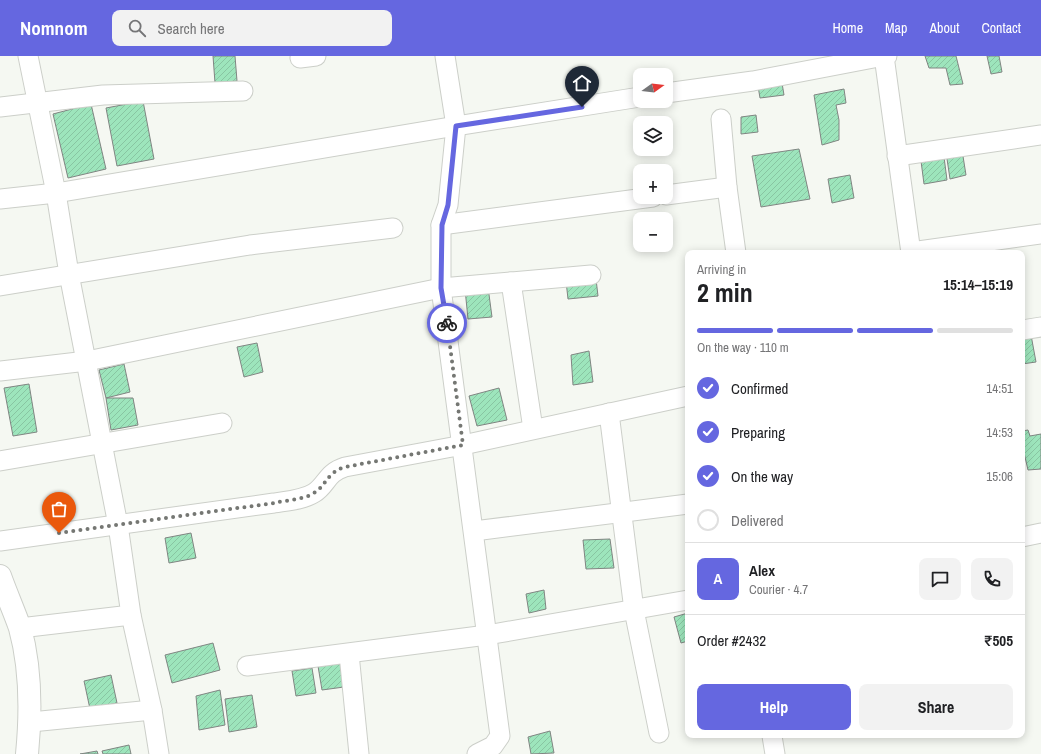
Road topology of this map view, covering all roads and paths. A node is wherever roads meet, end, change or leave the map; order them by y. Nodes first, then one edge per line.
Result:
1 (28, 56) edge
2 (445, 56) edge
3 (885, 56) edge
4 (243, 91) dead end
5 (673, 92) edge
6 (633, 98) edge
7 (36, 102) junction
8 (0, 107) edge
9 (721, 119) dead end
10 (456, 126) junction
11 (1041, 135) edge
12 (897, 156) junction
13 (727, 187) junction
14 (56, 193) junction
15 (673, 194) edge
16 (0, 199) edge
17 (633, 200) edge
18 (442, 225) junction
19 (393, 228) dead end
20 (1041, 234) edge
21 (736, 250) edge
22 (911, 250) edge
23 (932, 250) edge
24 (69, 274) junction
25 (591, 275) dead end
26 (510, 282) junction
27 (0, 286) edge
28 (441, 288) junction
29 (1041, 328) edge
30 (1025, 330) edge
31 (87, 361) junction
32 (0, 371) edge
33 (685, 397) edge
34 (609, 412) junction
35 (222, 423) dead end
36 (533, 429) junction
37 (102, 443) junction
38 (463, 445) junction
39 (0, 461) edge
40 (685, 504) edge
41 (622, 512) junction
42 (118, 525) junction
43 (474, 531) junction
44 (1041, 533) edge
45 (1025, 536) edge
46 (0, 541) edge
47 (0, 576) edge
48 (685, 601) edge
49 (634, 610) junction
50 (131, 614) junction
51 (20, 628) junction
52 (487, 635) junction
53 (348, 654) junction
54 (247, 666) dead end
55 (152, 710) junction
56 (31, 722) junction
57 (659, 733) dead end
58 (28, 754) edge
59 (159, 754) edge
60 (359, 754) edge
61 (477, 754) edge

1 - 7 street
2 - 10 street
3 - 5 street
3 - 12 street
4 - 7 street
6 - 10 street
7 - 8 street
7 - 14 street
9 - 13 street
10 - 14 street
10 - 18 street
11 - 12 street
12 - 22 street
13 - 15 street
13 - 21 street
14 - 16 street
14 - 24 street
17 - 18 street
18 - 28 street
19 - 24 street
20 - 23 street
24 - 27 street
24 - 31 street
25 - 26 street
26 - 28 street
26 - 36 street
28 - 31 street
28 - 38 street
29 - 30 street
31 - 32 street
31 - 37 street
33 - 34 street
34 - 36 street
34 - 41 street
35 - 37 street
36 - 38 street
37 - 39 street
37 - 42 street
38 - 42 street
38 - 43 street
40 - 41 street
41 - 43 street
41 - 49 street
42 - 46 street
42 - 50 street
43 - 52 street
44 - 45 street
47 - 51 street
48 - 49 street
49 - 52 street
49 - 57 street
50 - 51 street
50 - 55 street
51 - 56 street
52 - 53 street
52 - 61 street
53 - 54 street
53 - 60 street
55 - 56 street
55 - 59 street
56 - 58 street

